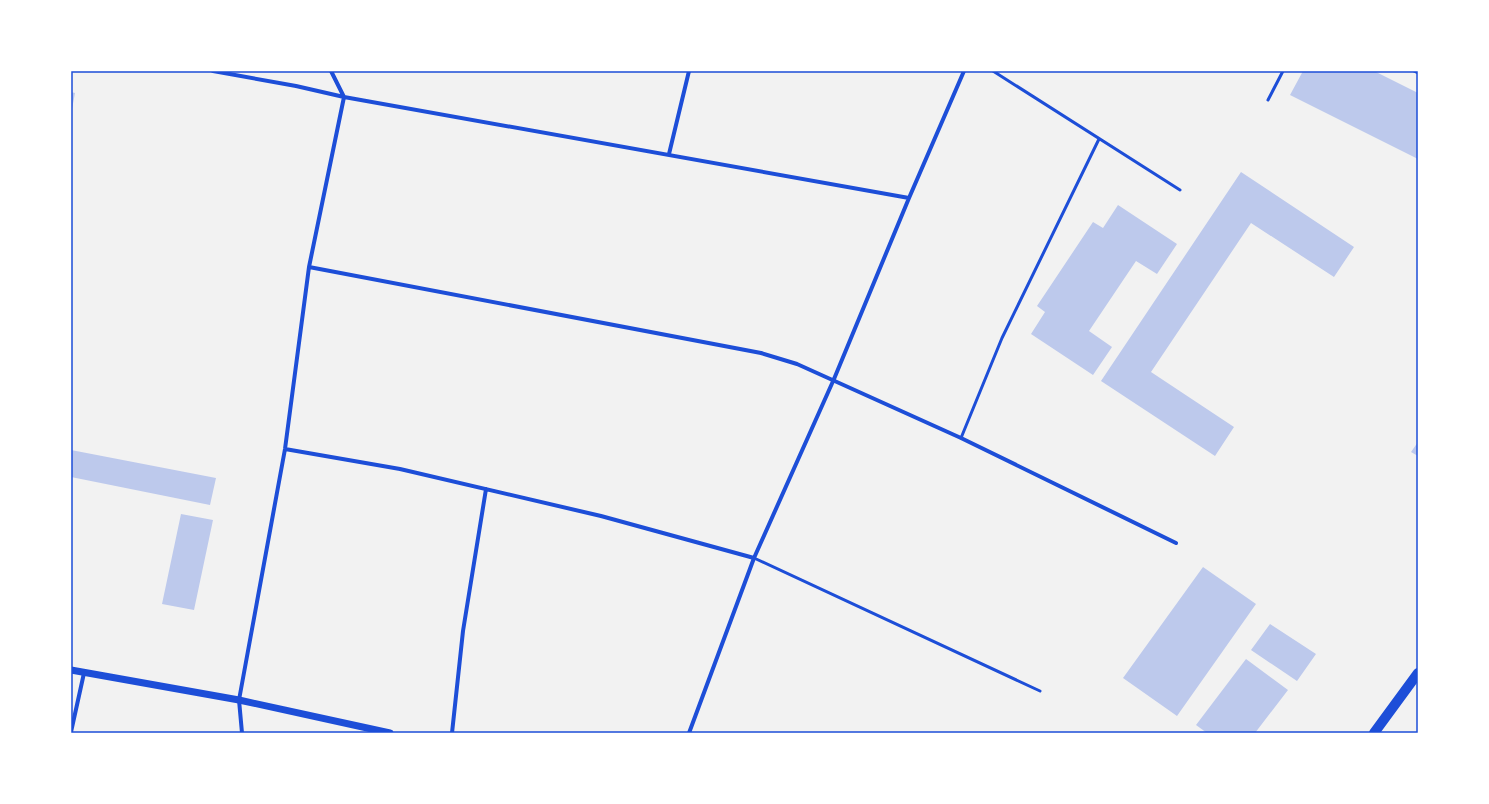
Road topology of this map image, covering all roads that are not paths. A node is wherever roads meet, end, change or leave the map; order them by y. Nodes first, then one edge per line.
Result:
1 (213, 71) edge
2 (331, 71) edge
3 (689, 71) edge
4 (964, 71) edge
5 (993, 71) edge
6 (1284, 71) edge
7 (1414, 71) edge
8 (1418, 73) edge
9 (344, 97) junction
10 (1268, 100) dead end
11 (1099, 139) junction
12 (669, 154) junction
13 (1180, 190) dead end
14 (909, 198) junction
15 (309, 267) junction
16 (834, 380) junction
17 (961, 438) junction
18 (285, 449) junction
19 (486, 489) junction
20 (1176, 543) dead end
21 (754, 558) junction
22 (71, 670) edge
23 (84, 673) junction
24 (1418, 673) edge
25 (1040, 692) dead end
26 (239, 700) junction
27 (71, 732) edge
28 (242, 733) edge
29 (390, 733) edge
30 (452, 733) edge
31 (689, 733) edge
32 (1374, 733) edge

1 - 9 street
2 - 9 street
3 - 12 street
4 - 14 street
5 - 11 lane
6 - 10 lane
7 - 8 lane
9 - 12 street
9 - 15 street
11 - 13 lane
11 - 17 lane
12 - 14 street
14 - 16 street
15 - 16 street
15 - 18 street
16 - 17 street
16 - 21 street
17 - 20 street
18 - 19 street
18 - 26 street
19 - 21 street
19 - 30 street
21 - 25 lane
21 - 31 street
22 - 23 street
23 - 26 street
23 - 27 street
24 - 32 main road
26 - 28 street
26 - 29 street

